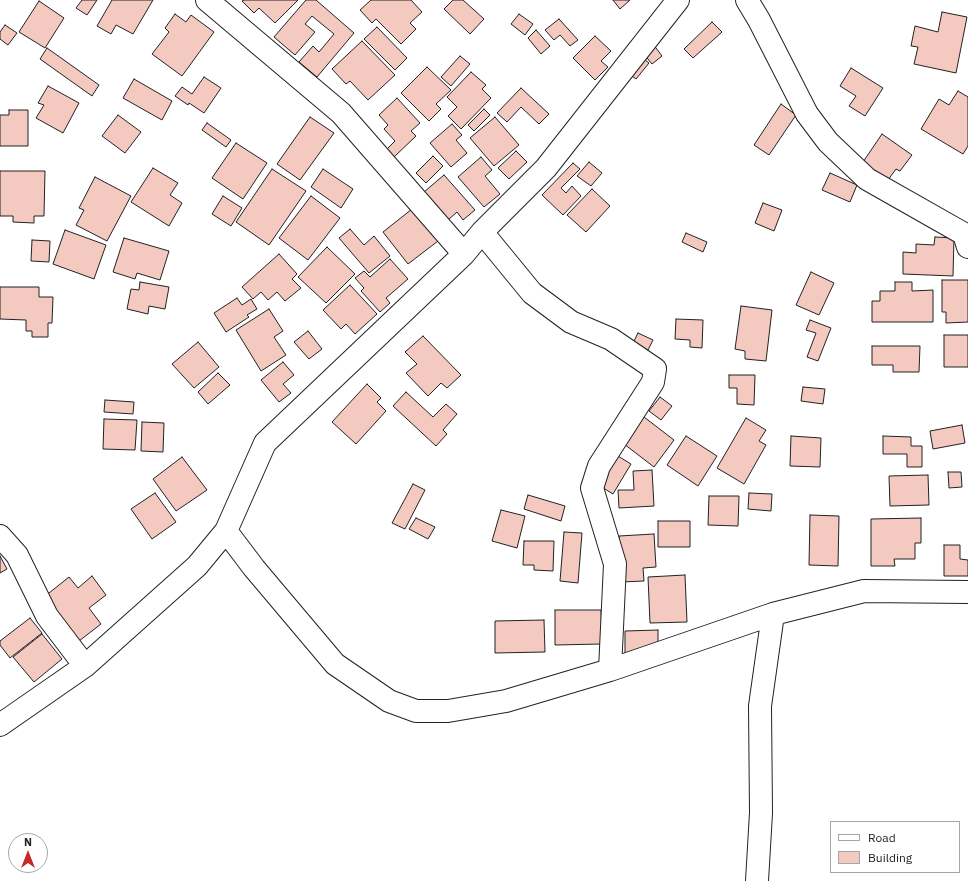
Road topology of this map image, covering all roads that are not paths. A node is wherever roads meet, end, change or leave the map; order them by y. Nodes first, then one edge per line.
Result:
1 (206, 0) edge
2 (678, 0) edge
3 (747, 0) edge
4 (482, 232) junction
5 (968, 247) edge
6 (464, 254) junction
7 (226, 531) junction
8 (0, 536) edge
9 (968, 592) edge
10 (773, 614) junction
11 (85, 666) junction
12 (610, 670) junction
13 (0, 725) edge
14 (757, 881) edge

1 - 6 street
2 - 4 street
3 - 5 street
4 - 6 street
4 - 12 street
6 - 7 street
7 - 11 street
7 - 12 street
8 - 11 street
9 - 10 street
10 - 12 street
10 - 14 street
11 - 13 street

